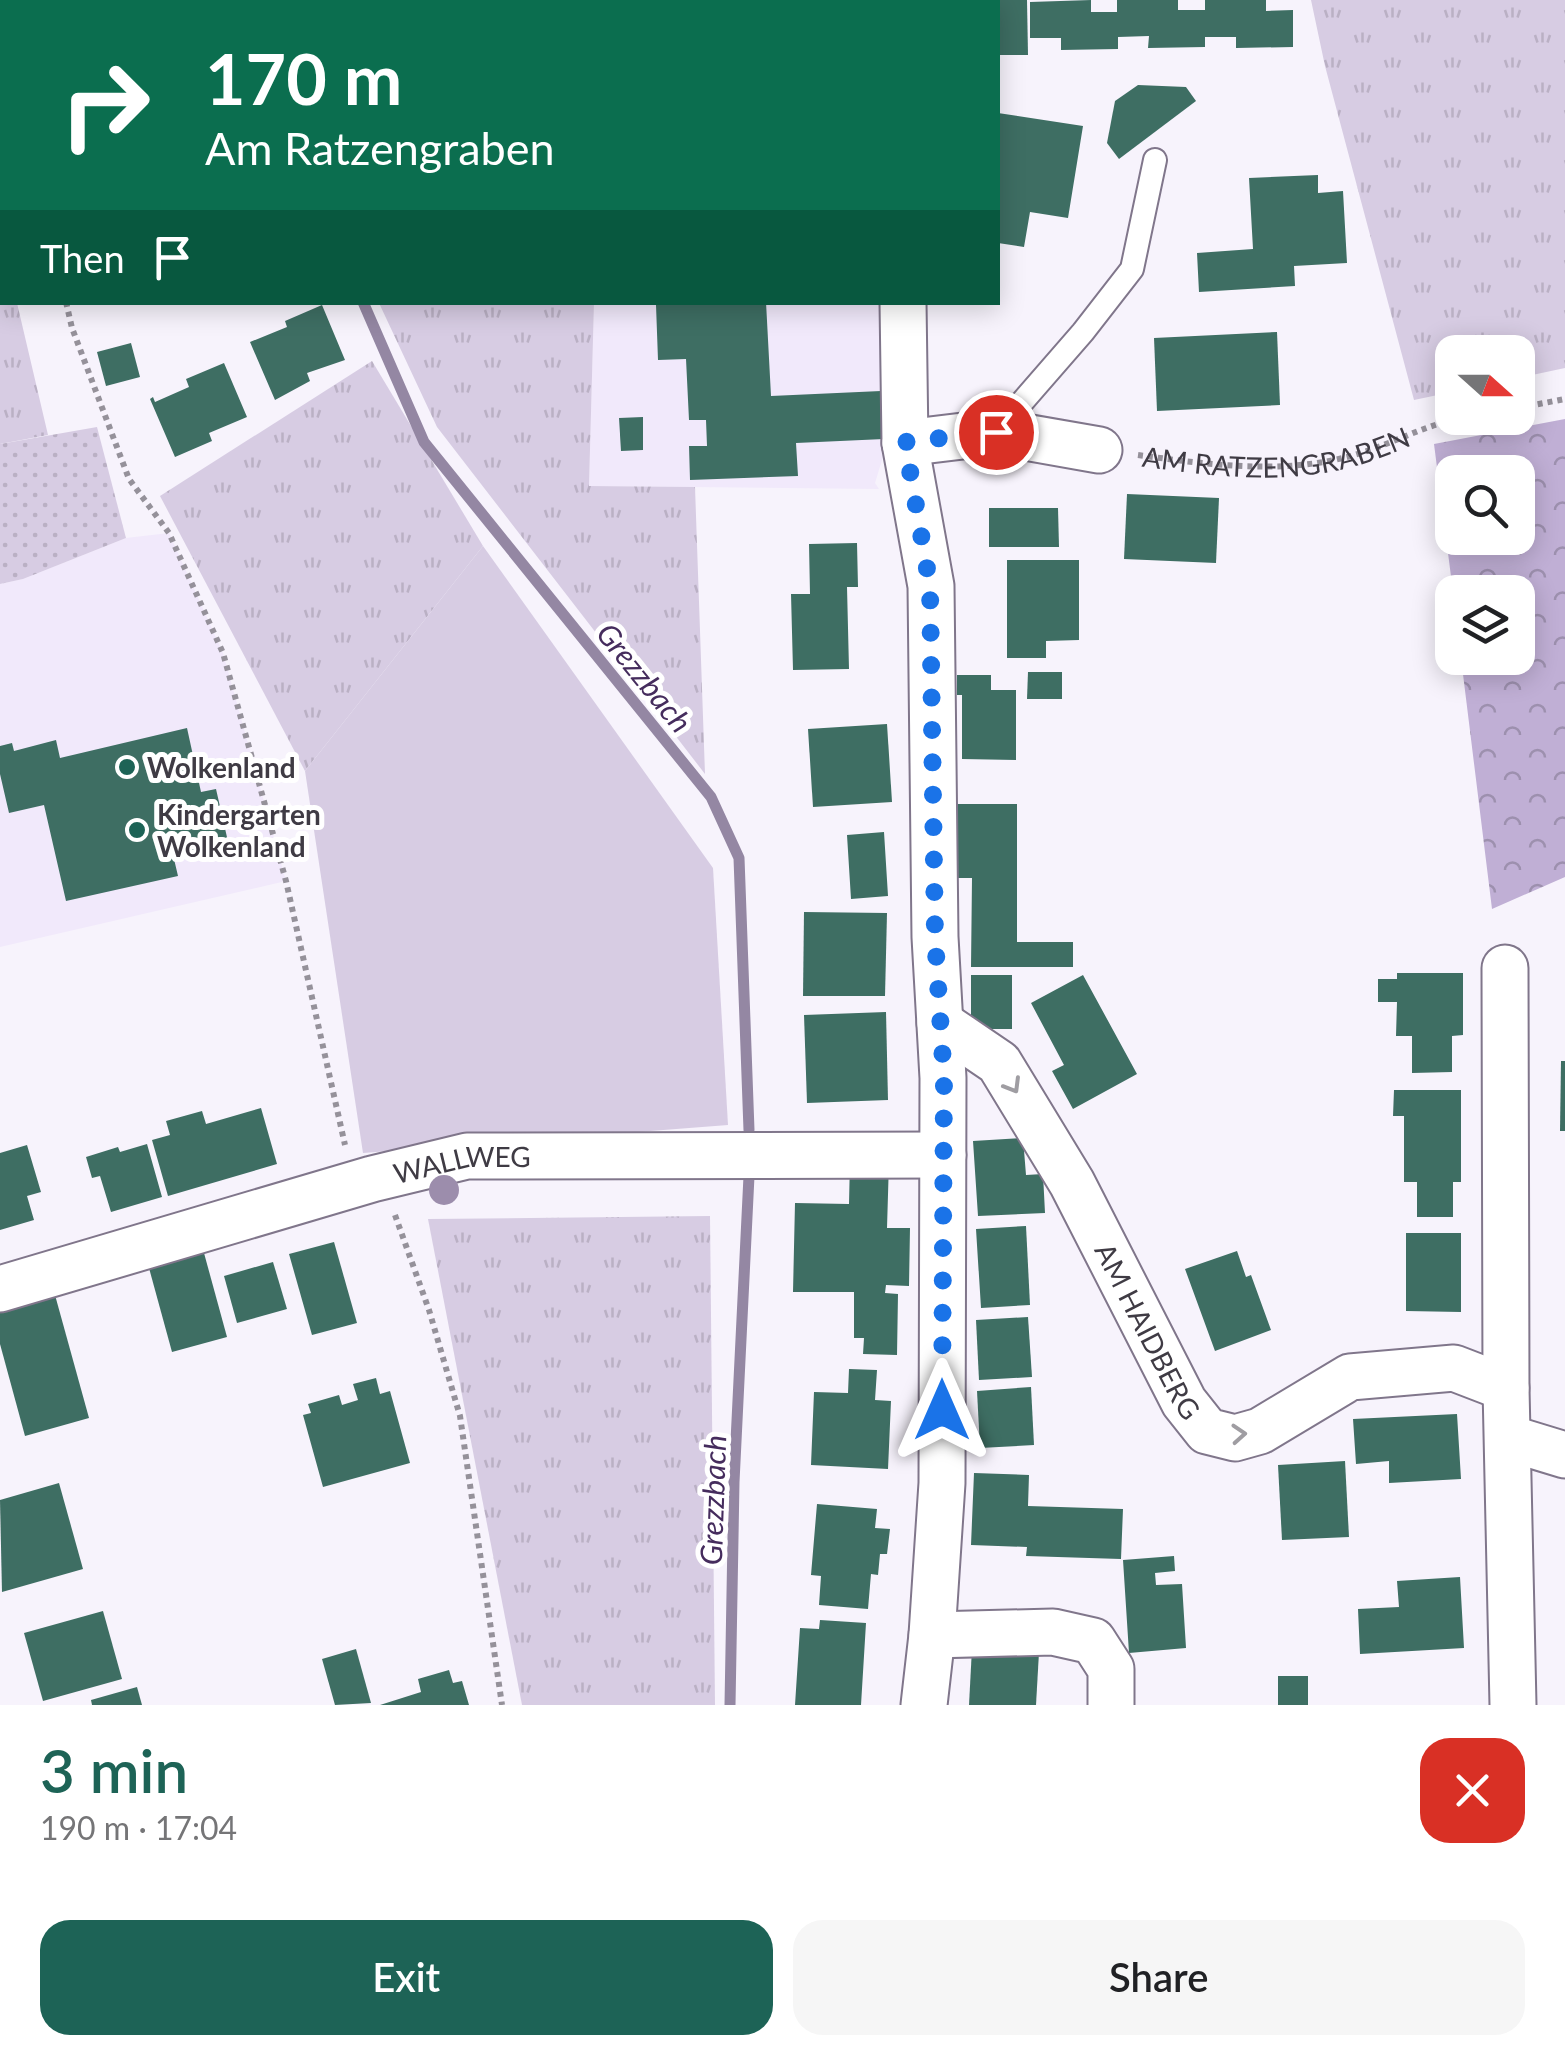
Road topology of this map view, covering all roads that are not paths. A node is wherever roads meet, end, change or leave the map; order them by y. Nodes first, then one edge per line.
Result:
1 (1155, 160) dead end
2 (902, 305) edge
3 (996, 432) junction
4 (905, 442) junction
5 (1099, 450) road end
6 (1505, 968) dead end
7 (940, 1023) junction
8 (943, 1155) junction
9 (0, 1290) edge
10 (1506, 1388) junction
11 (1509, 1438) junction
12 (1565, 1455) edge
13 (932, 1635) junction
14 (924, 1705) edge
15 (1112, 1705) edge
16 (1513, 1705) edge

1 - 3 lane
2 - 4 street
3 - 4 street, AM RATZENGRABEN
3 - 5 street, AM RATZENGRABEN
4 - 7 street
6 - 10 street
7 - 8 street
7 -> 10 street, AM HAIDBERG
8 - 9 street, WALLWEG
8 - 13 street
10 - 11 street
11 - 12 street
11 - 16 street
13 - 14 street
13 - 15 street

